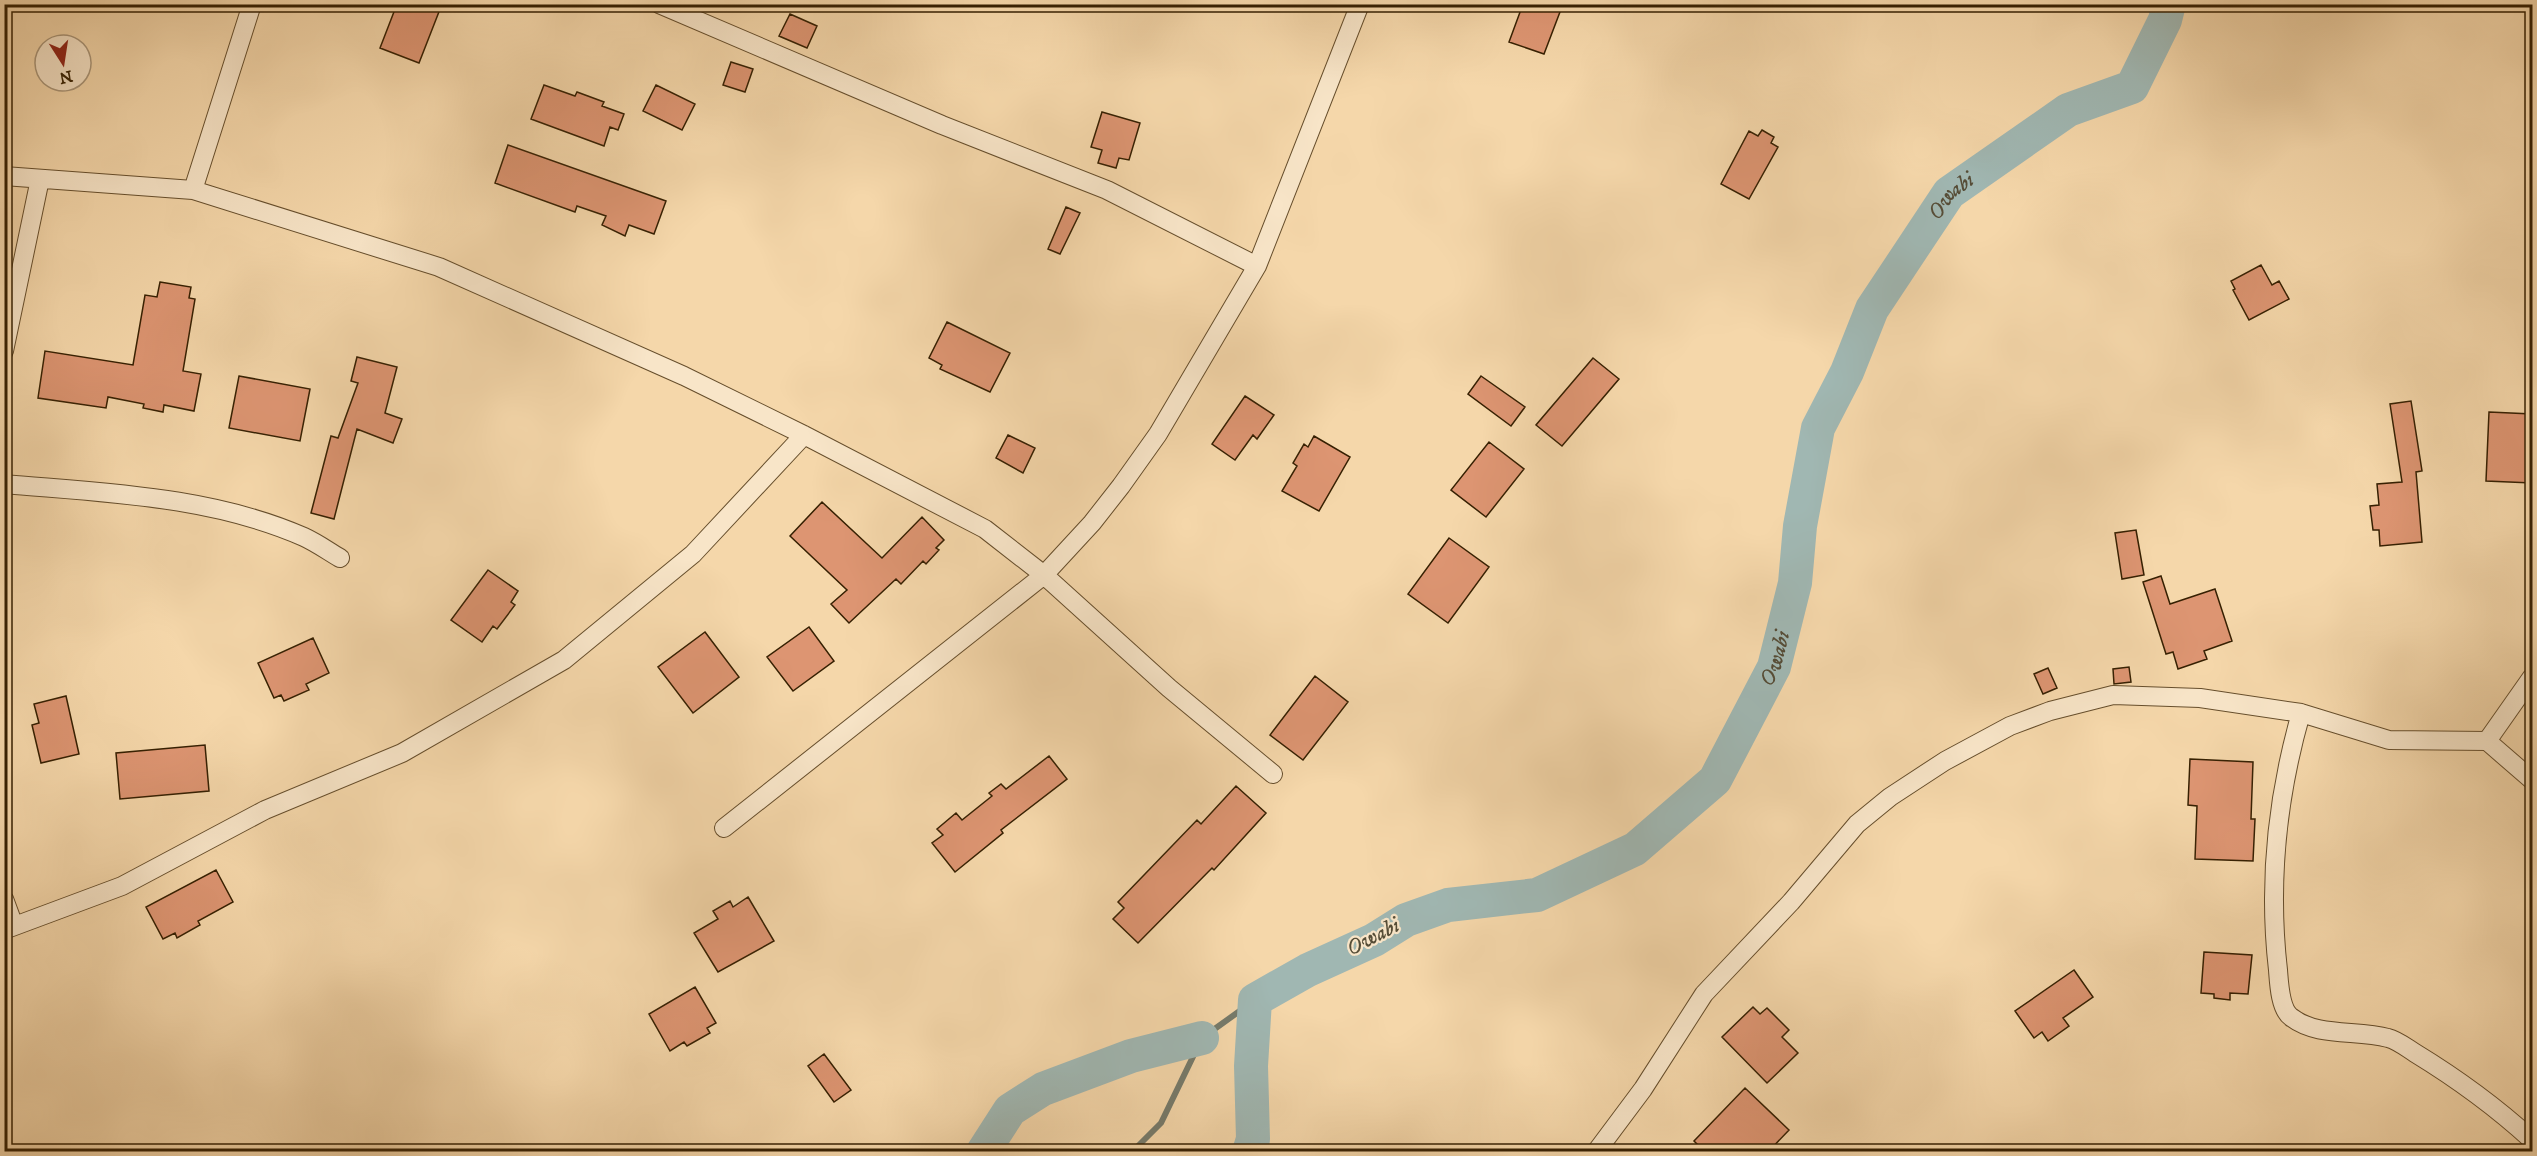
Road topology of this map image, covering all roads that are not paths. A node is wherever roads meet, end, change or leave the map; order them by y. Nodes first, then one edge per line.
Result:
1 (252, 4) edge
2 (659, 4) edge
3 (1360, 4) edge
4 (4, 176) edge
5 (40, 179) junction
6 (193, 190) junction
7 (1257, 266) junction
8 (4, 351) edge
9 (804, 435) junction
10 (4, 484) edge
11 (340, 558) dead end
12 (1044, 575) junction
13 (2532, 677) edge
14 (2301, 713) junction
15 (2487, 741) junction
16 (1273, 774) dead end
17 (2532, 780) edge
18 (724, 828) dead end
19 (4, 899) edge
20 (9, 928) edge
21 (2532, 1140) edge
22 (1596, 1152) edge

1 - 6 street
2 - 7 street
3 - 7 street
4 - 5 street
5 - 6 street
5 - 8 street
6 - 9 street
7 - 12 street
9 - 12 street
9 - 20 street
10 - 11 street
12 - 16 street
12 - 18 street
13 - 15 street
14 - 15 street
14 - 21 street
14 - 22 street
15 - 17 street
19 - 20 street

